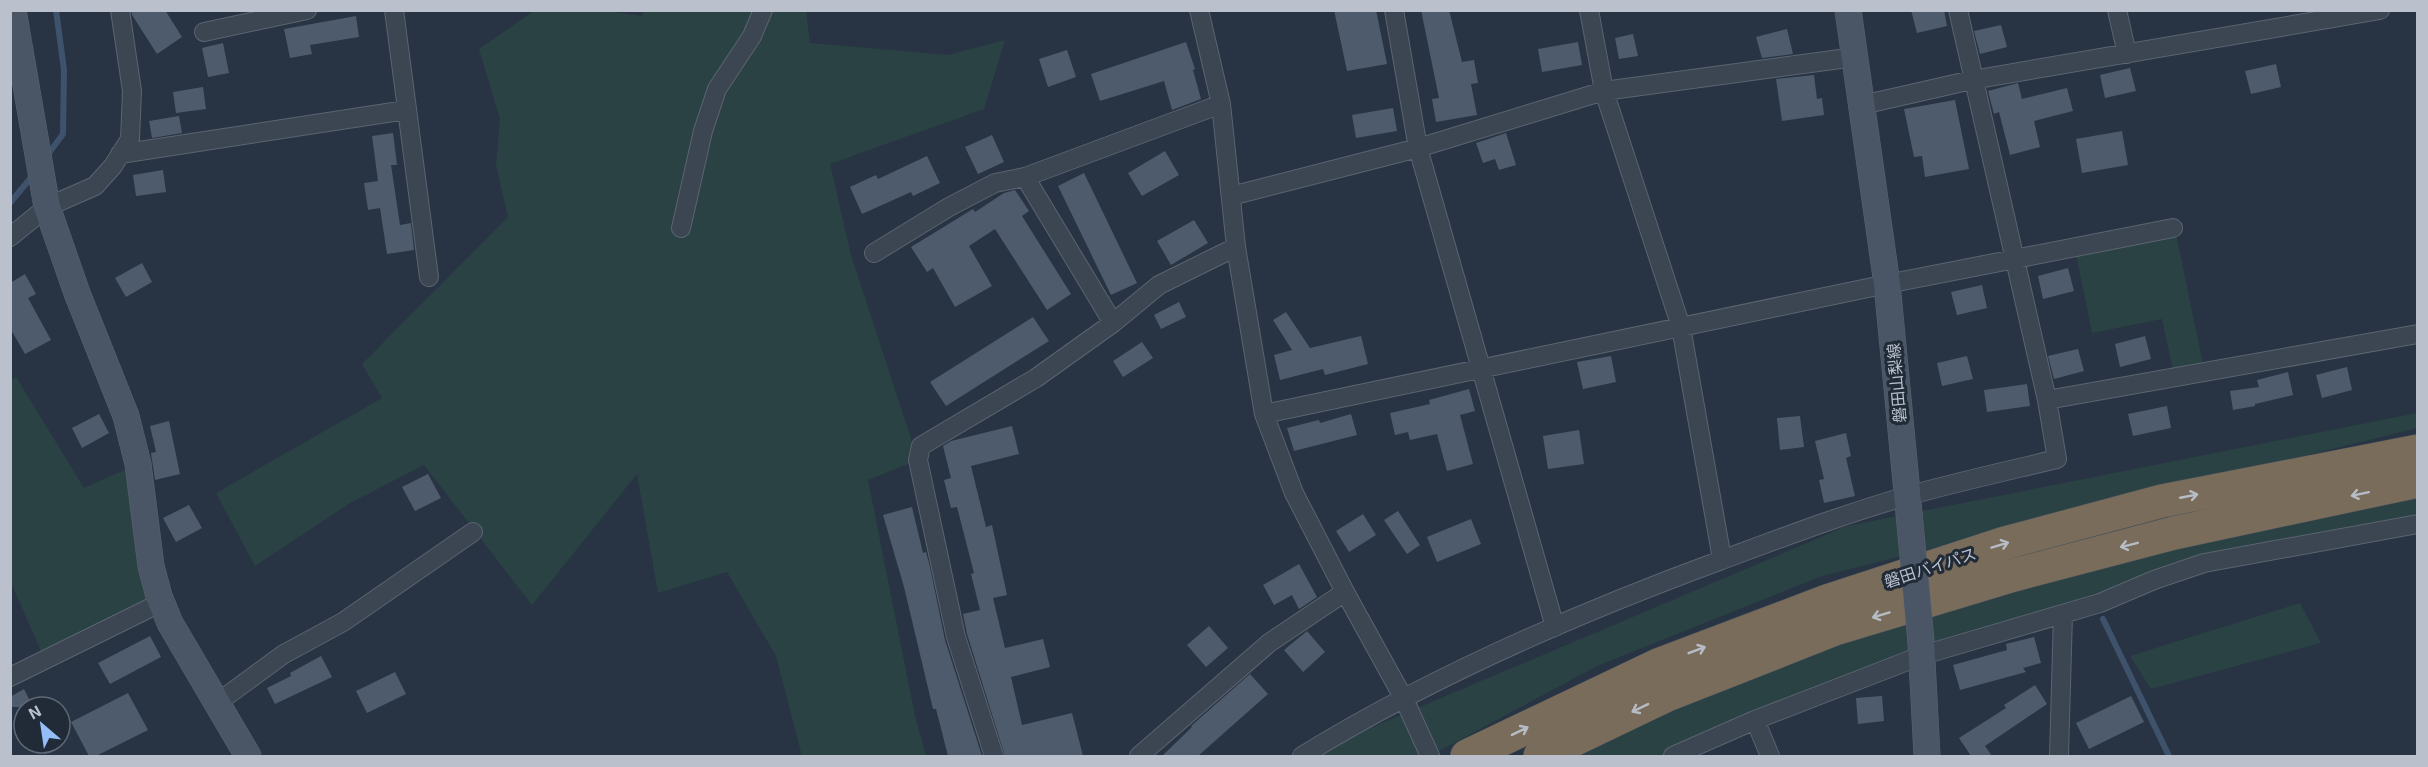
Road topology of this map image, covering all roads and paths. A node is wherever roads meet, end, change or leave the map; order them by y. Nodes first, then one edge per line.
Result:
1 (13, 10) edge
2 (120, 10) edge
3 (307, 10) edge
4 (394, 10) edge
5 (763, 10) edge
6 (1199, 10) edge
7 (1394, 10) edge
8 (1589, 10) edge
9 (1848, 10) edge
10 (1958, 10) edge
11 (2117, 10) edge
12 (2380, 10) edge
13 (204, 32) dead end
14 (2127, 54) junction
15 (1855, 57) junction
16 (1972, 80) junction
17 (1604, 91) junction
18 (1221, 104) junction
19 (1862, 105) junction
20 (406, 110) junction
21 (1418, 148) junction
22 (120, 154) junction
23 (1025, 177) junction
24 (1231, 196) junction
25 (47, 207) junction
26 (681, 228) dead end
27 (2173, 228) dead end
28 (10, 237) edge
29 (1236, 247) junction
30 (874, 253) dead end
31 (2014, 258) junction
32 (429, 278) dead end
33 (1887, 284) junction
34 (1113, 323) junction
35 (1681, 327) junction
36 (2418, 334) edge
37 (1481, 368) junction
38 (2047, 399) junction
39 (1264, 414) junction
40 (2418, 451) edge
41 (2418, 481) edge
42 (1908, 504) junction
43 (2418, 524) edge
44 (473, 532) dead end
45 (1722, 559) junction
46 (1345, 592) junction
47 (162, 602) junction
48 (2063, 614) junction
49 (1555, 627) junction
50 (1922, 648) junction
51 (10, 677) edge
52 (217, 703) junction
53 (1407, 705) junction
54 (1755, 720) junction
55 (248, 756) edge
56 (994, 756) edge
57 (1139, 756) edge
58 (1302, 756) edge
59 (1430, 756) edge
60 (1467, 756) edge
61 (1540, 756) edge
62 (1673, 756) edge
63 (1770, 756) edge
64 (1927, 756) edge
65 (2059, 756) edge

1 - 25 street
2 - 22 street
3 - 13 street
4 - 20 street
5 - 26 street
6 - 18 street
7 - 21 street
8 - 17 street
9 - 15 street, 磐田山梨線
10 - 16 street
11 - 14 street
12 - 14 street
14 - 16 street
15 - 17 street
15 - 19 street, 磐田山梨線
16 - 19 street
16 - 31 street
17 - 21 street
17 - 35 street
18 - 23 street
18 - 24 street
19 - 33 street, 磐田山梨線
20 - 22 street
20 - 32 street
21 - 24 street
21 - 37 street
22 - 25 street
23 - 30 street
23 - 34 street
24 - 29 street
25 - 28 street
25 - 47 street
27 - 31 street
29 - 34 street
29 - 39 street
31 - 33 street
31 - 38 street
33 - 35 street
33 - 42 street, 磐田山梨線
34 - 56 street
35 - 37 street
35 - 45 street
36 - 38 street
37 - 39 street
37 - 49 street
38 - 42 street
39 - 46 street
60 -> 40 highway, 磐田バイパス
41 -> 61 highway, 磐田バイパス
42 - 45 street
42 - 50 street, 磐田山梨線, bridge
43 - 48 street
44 - 52 street
45 - 49 street
46 - 53 street
46 - 57 street
47 - 51 street
47 - 52 street
48 - 50 street
48 - 65 street
49 - 53 street
50 - 54 street
50 - 64 street, 磐田山梨線
52 - 55 street
53 - 58 street
53 - 59 street
54 - 62 street
54 - 63 street

